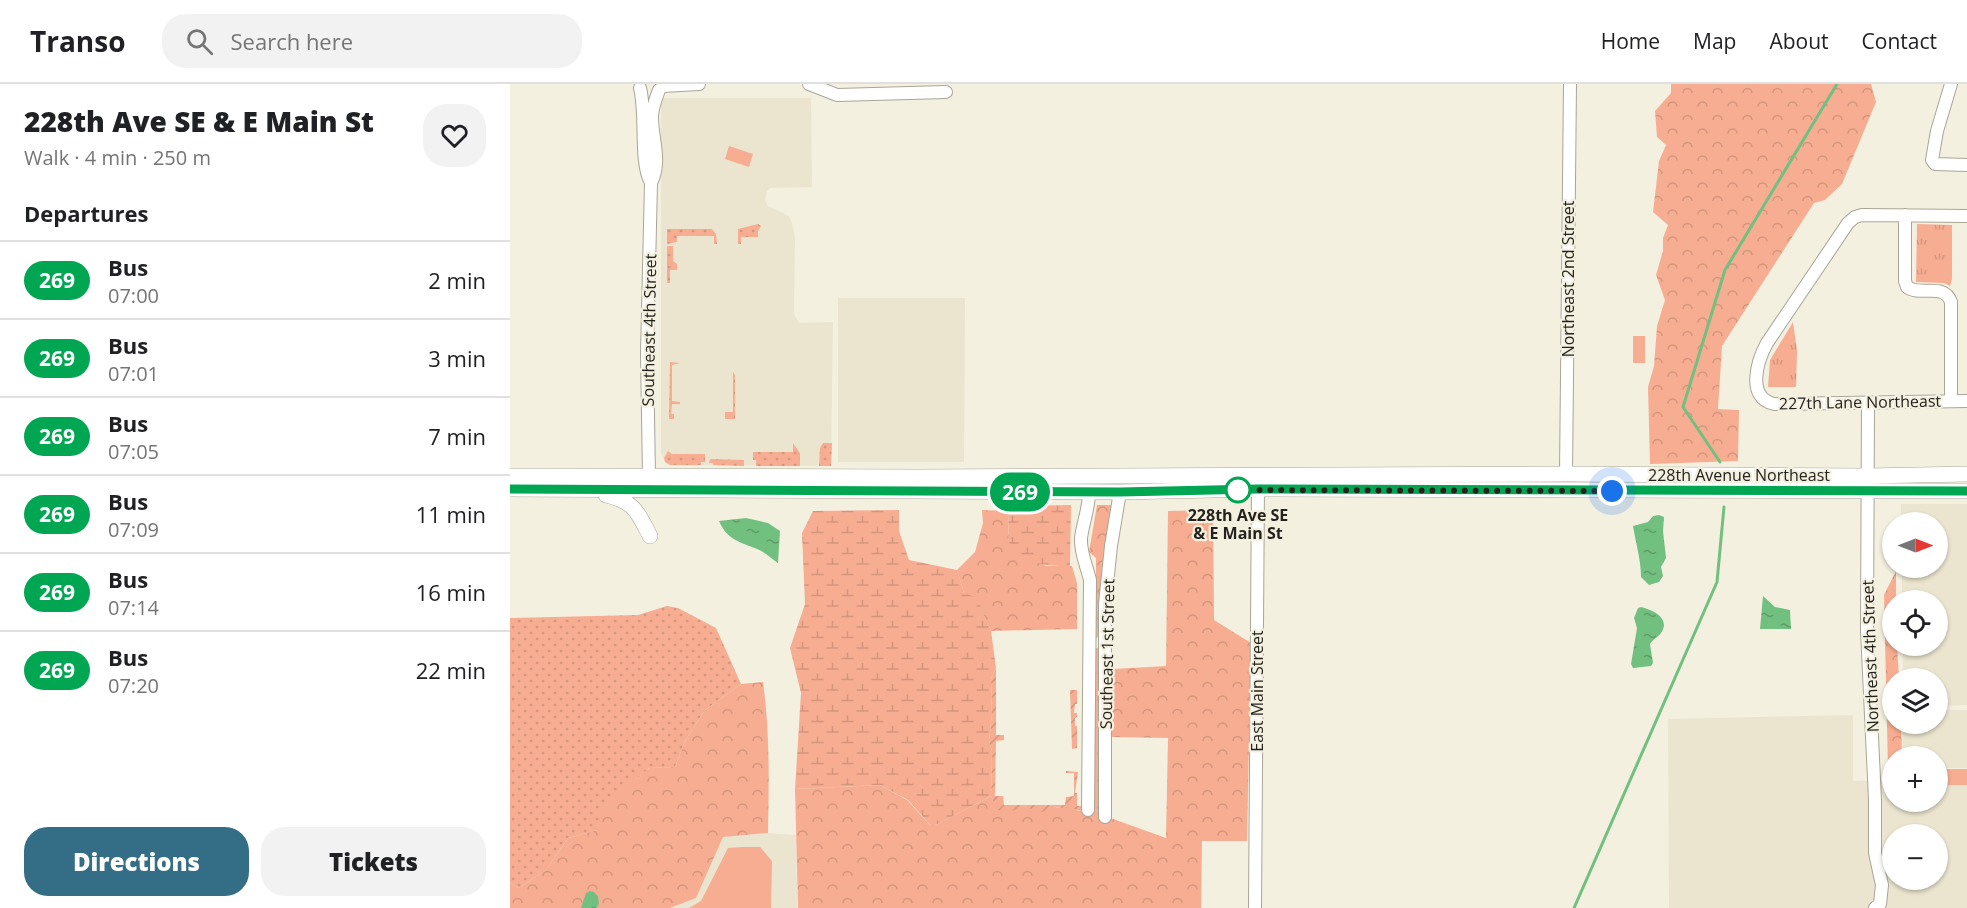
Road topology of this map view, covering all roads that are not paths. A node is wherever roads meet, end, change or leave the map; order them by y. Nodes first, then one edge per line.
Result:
1 (699, 84) edge
2 (809, 84) edge
3 (1570, 84) edge
4 (1951, 84) edge
5 (639, 86) edge
6 (662, 87) edge
7 (946, 92) dead end
8 (1967, 165) edge
9 (651, 183) junction
10 (1905, 215) junction
11 (1967, 216) edge
12 (1951, 401) junction
13 (1967, 401) edge
14 (1868, 402) junction
15 (1566, 474) junction
16 (1967, 474) edge
17 (510, 476) edge
18 (1868, 476) junction
19 (649, 477) junction
20 (1258, 482) junction
21 (510, 489) edge
22 (568, 489) junction
23 (1967, 491) edge
24 (1089, 492) junction
25 (1120, 492) junction
26 (1867, 492) junction
27 (650, 536) dead end
28 (1088, 810) dead end
29 (1105, 817) dead end
30 (1255, 908) edge
31 (1875, 908) edge

1 - 6 street
2 - 7 street
3 - 15 street, Northeast 2nd Street
4 - 8 street
5 - 6 street
5 - 9 street, Southeast 4th Street
6 - 9 street, Southeast 4th Street
9 - 19 street, Southeast 4th Street
10 - 11 street
10 - 12 street
10 - 14 street, 227th Lane Northeast
12 - 13 street, 227th Lane Northeast
12 - 14 street, 227th Lane Northeast
14 - 18 street, Northeast 4th Street
15 - 18 main road, 228th Avenue Northeast
15 - 20 main road, 228th Avenue Northeast
16 - 18 main road, 228th Avenue Northeast
17 - 19 main road
18 - 26 street, Northeast 4th Street
19 - 20 main road
20 - 25 main road
20 - 26 main road, 228th Avenue Northeast
20 - 30 street, East Main Street
21 - 22 main road
22 - 24 main road
22 - 27 main road
23 - 26 main road, 228th Avenue Northeast
24 - 25 main road
24 - 28 street
25 - 29 street, Southeast 1st Street
26 - 31 street, Northeast 4th Street

